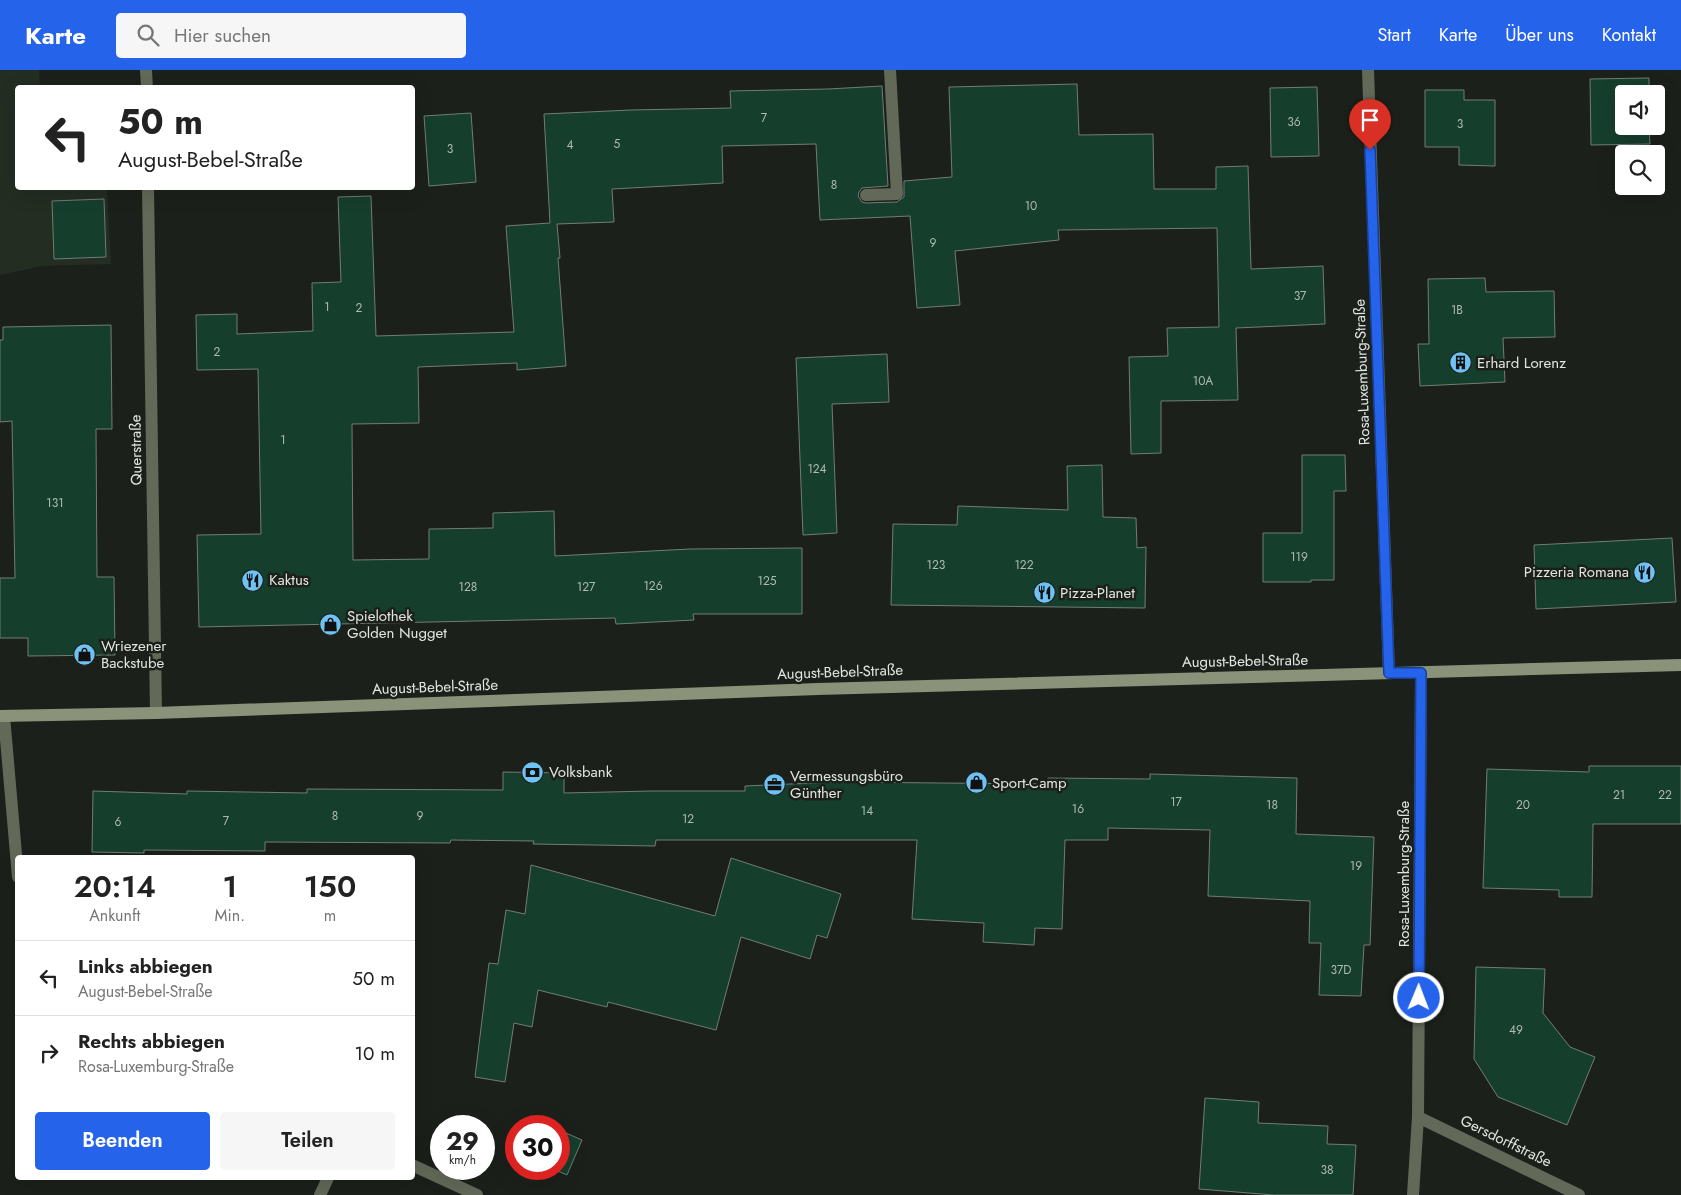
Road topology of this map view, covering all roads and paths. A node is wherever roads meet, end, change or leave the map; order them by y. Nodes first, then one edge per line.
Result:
1 (146, 70) edge
2 (890, 70) edge
3 (1368, 70) edge
4 (147, 85) edge
5 (148, 190) edge
6 (866, 195) dead end
7 (1681, 665) edge
8 (1389, 673) junction
9 (1421, 673) junction
10 (156, 713) junction
11 (2, 716) edge
12 (16, 855) edge
13 (1418, 1117) junction
14 (415, 1166) edge
15 (327, 1180) edge
16 (320, 1195) edge
17 (477, 1195) edge
18 (1413, 1195) edge
19 (1579, 1195) edge

1 - 4 street
2 - 6 street
3 - 8 street, Rosa-Luxemburg-Straße
5 - 10 street, Querstraße
7 - 9 main road, August-Bebel-Straße
8 - 9 main road, August-Bebel-Straße
8 - 10 main road, August-Bebel-Straße
9 - 13 street, Rosa-Luxemburg-Straße
10 - 11 main road, August-Bebel-Straße
11 - 12 street
13 - 18 street, Rosa-Luxemburg-Straße
13 - 19 street, Gersdorffstraße
14 - 17 street
15 - 16 street

